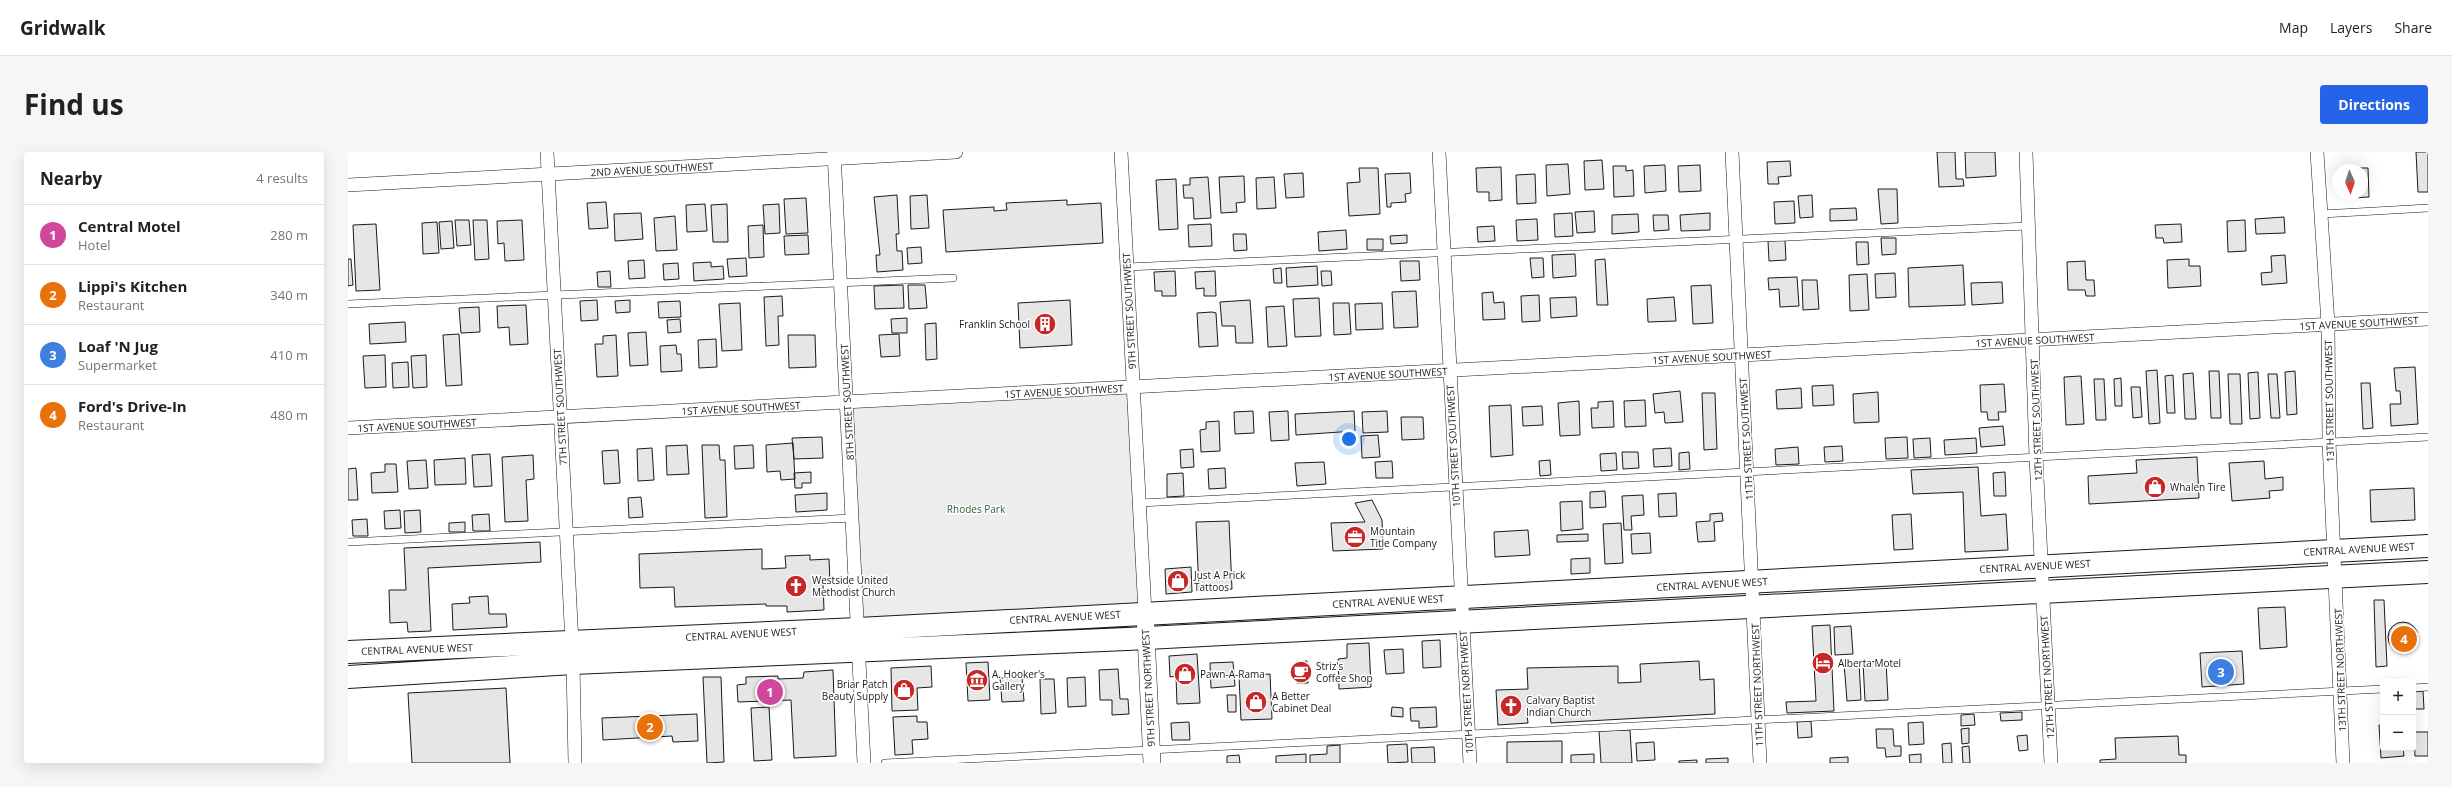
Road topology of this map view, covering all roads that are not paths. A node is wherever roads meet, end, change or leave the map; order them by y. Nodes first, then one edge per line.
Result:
1 (547, 152) edge
2 (956, 152) edge
3 (1121, 152) edge
4 (1439, 152) edge
5 (1732, 152) edge
6 (2026, 152) edge
7 (2317, 152) edge
8 (834, 155) edge
9 (548, 174) junction
10 (348, 185) edge
11 (2428, 208) edge
12 (2322, 214) junction
13 (2028, 226) junction
14 (1736, 238) junction
15 (1444, 253) junction
16 (1127, 267) junction
17 (953, 278) dead end
18 (841, 283) junction
19 (554, 296) junction
20 (348, 304) edge
21 (2428, 319) edge
22 (2328, 324) junction
23 (2034, 340) junction
24 (1742, 355) junction
25 (1450, 371) junction
26 (1132, 388) junction
27 (847, 402) junction
28 (561, 417) junction
29 (348, 428) edge
30 (2428, 437) edge
31 (2329, 442) junction
32 (2036, 457) junction
33 (1747, 474) junction
34 (1455, 487) junction
35 (1140, 503) junction
36 (853, 518) junction
37 (566, 533) junction
38 (348, 542) edge
39 (2428, 546) edge
40 (2334, 551) junction
41 (2042, 565) junction
42 (2428, 572) edge
43 (2336, 578) junction
44 (1752, 582) junction
45 (2043, 591) junction
46 (1461, 597) junction
47 (1754, 607) junction
48 (1145, 613) junction
49 (1462, 621) junction
50 (858, 629) junction
51 (1146, 638) junction
52 (348, 652) edge
53 (572, 652) junction
54 (860, 652) junction
55 (348, 677) edge
56 (2428, 687) edge
57 (2416, 688) edge
58 (2380, 689) edge
59 (2340, 691) junction
60 (2048, 706) junction
61 (1757, 720) junction
62 (1469, 734) junction
63 (1151, 756) edge
64 (576, 763) edge
65 (864, 763) edge
66 (885, 763) edge
67 (1470, 763) edge
68 (1760, 763) edge
69 (2051, 763) edge
70 (2343, 763) edge

1 - 9 street, 7TH STREET SOUTHWEST
2 - 8 street, 2ND AVENUE SOUTHWEST
3 - 16 street, 9TH STREET SOUTHWEST
4 - 15 street, 10TH STREET SOUTHWEST
5 - 14 street, 11TH STREET SOUTHWEST
6 - 13 street, 12TH STREET SOUTHWEST
7 - 12 street, 13TH STREET SOUTHWEST
8 - 9 street, 2ND AVENUE SOUTHWEST
8 - 18 street, 8TH STREET SOUTHWEST
9 - 10 street, 2ND AVENUE SOUTHWEST
9 - 19 street, 7TH STREET SOUTHWEST
11 - 12 lane
12 - 22 street, 13TH STREET SOUTHWEST
13 - 14 lane
13 - 23 street, 12TH STREET SOUTHWEST
14 - 15 lane
14 - 24 street, 11TH STREET SOUTHWEST
15 - 16 lane
15 - 25 street, 10TH STREET SOUTHWEST
16 - 26 street, 9TH STREET SOUTHWEST
17 - 18 lane
18 - 19 lane
18 - 27 street, 8TH STREET SOUTHWEST
19 - 20 lane
19 - 28 street, 7TH STREET SOUTHWEST
21 - 22 street, 1ST AVENUE SOUTHWEST
22 - 23 street, 1ST AVENUE SOUTHWEST
22 - 31 street, 13TH STREET SOUTHWEST
23 - 24 street, 1ST AVENUE SOUTHWEST
23 - 32 street, 12TH STREET SOUTHWEST
24 - 25 street, 1ST AVENUE SOUTHWEST
24 - 33 street, 11TH STREET SOUTHWEST
25 - 26 street, 1ST AVENUE SOUTHWEST
25 - 34 street, 10TH STREET SOUTHWEST
26 - 27 street, 1ST AVENUE SOUTHWEST
26 - 35 street, 9TH STREET SOUTHWEST
27 - 28 street, 1ST AVENUE SOUTHWEST
27 - 36 street, 8TH STREET SOUTHWEST
28 - 29 street, 1ST AVENUE SOUTHWEST
28 - 37 street, 7TH STREET SOUTHWEST
30 - 31 lane
31 - 32 lane
31 - 40 street, 13TH STREET SOUTHWEST
32 - 33 lane
32 - 41 street, 12TH STREET SOUTHWEST
33 - 34 lane
33 - 44 street, 11TH STREET SOUTHWEST
34 - 35 lane
34 - 46 street, 10TH STREET SOUTHWEST
35 - 48 street, 9TH STREET SOUTHWEST
36 - 37 lane
36 - 50 street, 8TH STREET SOUTHWEST
37 - 38 lane
37 - 53 street, 7TH STREET SOUTHWEST
39 - 40 highway, CENTRAL AVENUE WEST
40 - 41 highway, CENTRAL AVENUE WEST
40 - 43 street, 13TH STREET SOUTHWEST
41 - 44 highway, CENTRAL AVENUE WEST
41 - 45 street, 12TH STREET SOUTHWEST
42 - 43 highway, CENTRAL AVENUE WEST
43 - 45 highway, CENTRAL AVENUE WEST
43 - 59 street, 13TH STREET NORTHWEST
44 - 46 highway, CENTRAL AVENUE WEST
44 - 47 street, 11TH STREET SOUTHWEST
45 - 47 highway, CENTRAL AVENUE WEST
45 - 60 street, 12TH STREET NORTHWEST
46 - 48 highway, CENTRAL AVENUE WEST
46 - 49 street, 10TH STREET SOUTHWEST
47 - 49 highway, CENTRAL AVENUE WEST
47 - 61 street, 11TH STREET NORTHWEST
48 - 50 highway, CENTRAL AVENUE WEST
48 - 51 street, 9TH STREET NORTHWEST
49 - 51 highway, CENTRAL AVENUE WEST
49 - 62 street, 10TH STREET NORTHWEST
50 - 53 highway, CENTRAL AVENUE WEST
50 - 54 street, 8TH STREET SOUTHWEST
51 - 54 highway, CENTRAL AVENUE WEST
51 - 63 street, 9TH STREET NORTHWEST
52 - 53 highway, CENTRAL AVENUE WEST
53 - 54 highway, CENTRAL AVENUE WEST
53 - 55 highway, CENTRAL AVENUE WEST
53 - 64 street, 7TH STREET SOUTHWEST
54 - 65 street, 8TH STREET SOUTHWEST
56 - 57 lane
58 - 59 lane
59 - 60 lane
59 - 70 street, 13TH STREET NORTHWEST
60 - 61 lane
60 - 69 street, 12TH STREET NORTHWEST
61 - 62 lane
61 - 68 street, 11TH STREET NORTHWEST
62 - 63 lane
62 - 67 street, 10TH STREET NORTHWEST
63 - 66 lane

